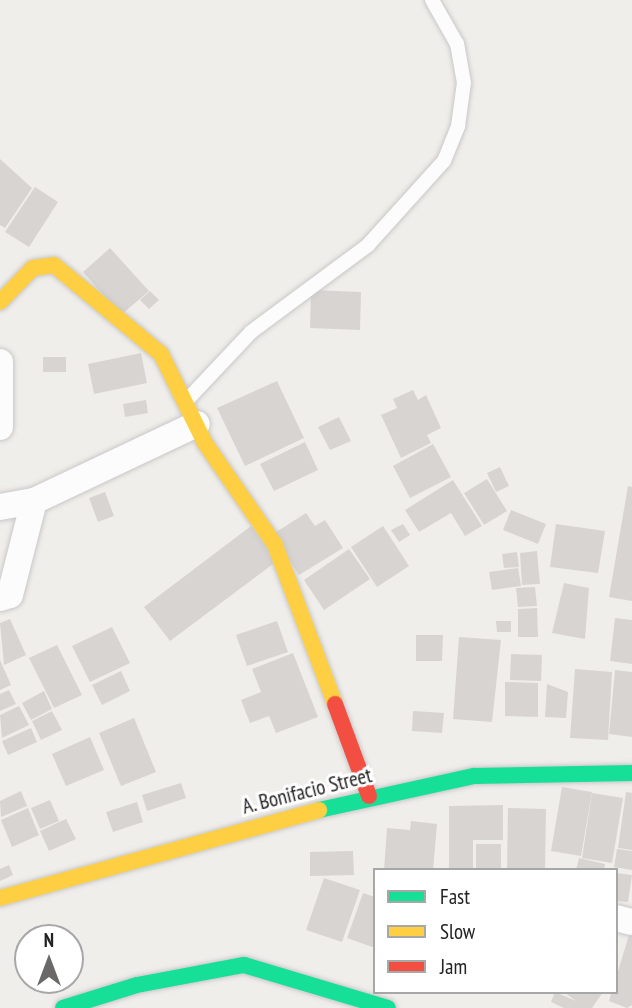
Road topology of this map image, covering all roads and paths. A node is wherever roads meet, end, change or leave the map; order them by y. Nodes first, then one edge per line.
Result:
1 (432, 0) edge
2 (0, 302) edge
3 (0, 362) edge
4 (191, 412) junction
5 (0, 427) edge
6 (34, 501) junction
7 (0, 507) edge
8 (0, 563) edge
9 (5, 597) edge
10 (632, 773) edge
11 (369, 796) junction
12 (0, 898) edge
13 (63, 1008) edge
14 (387, 1008) edge

1 - 4 lane
2 - 4 street
3 - 5 street
4 - 6 street
4 - 11 street
6 - 7 street
6 - 9 street
8 - 9 street
10 - 11 street, A. Bonifacio Street
11 - 12 street, A. Bonifacio Street
13 - 14 street

